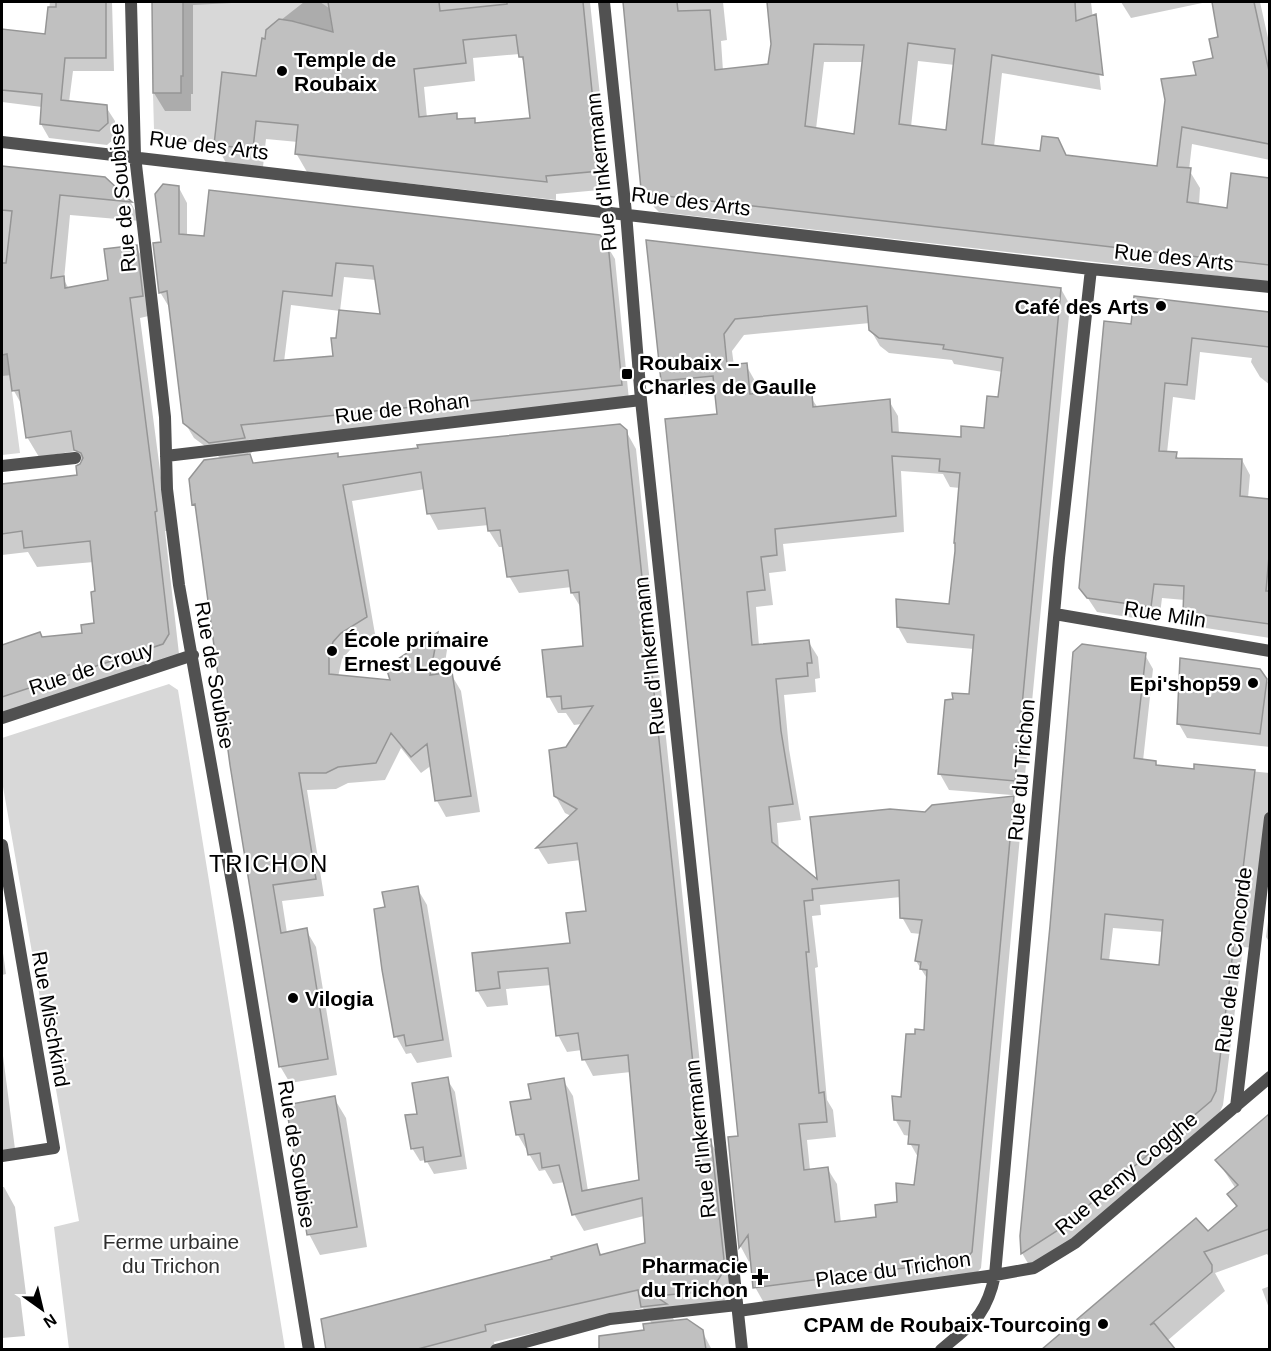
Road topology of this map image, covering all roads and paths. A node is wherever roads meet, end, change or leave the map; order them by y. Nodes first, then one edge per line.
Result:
1 (131, 2) edge
2 (604, 2) edge
3 (2, 142) edge
4 (135, 156) junction
5 (626, 213) junction
6 (1091, 269) junction
7 (1269, 287) edge
8 (641, 400) junction
9 (166, 456) junction
10 (75, 458) dead end
11 (2, 466) edge
12 (1055, 614) junction
13 (1269, 651) edge
14 (193, 655) junction
15 (2, 718) edge
16 (1269, 818) edge
17 (2, 845) edge
18 (1269, 1077) edge
19 (1236, 1107) junction
20 (2, 1156) edge
21 (995, 1275) junction
22 (737, 1308) junction
23 (309, 1350) edge
24 (496, 1350) edge
25 (742, 1350) edge
26 (941, 1350) edge

1 - 4 street, Rue de Soubise
2 - 5 street, Rue d'Inkermann
3 - 4 street, Rue des Arts
4 - 5 street, Rue des Arts
4 - 9 street, Rue de Soubise
5 - 6 street, Rue des Arts
5 - 8 street, Rue d'Inkermann
6 - 7 street, Rue des Arts
6 - 12 street, Rue du Trichon
8 - 9 street, Rue de Rohan
8 - 22 street, Rue d'Inkermann
9 - 14 street, Rue de Soubise
10 - 11 street
12 - 13 street, Rue Miln
12 - 21 street, Rue du Trichon
14 - 15 street, Rue de Crouy
14 - 23 street, Rue de Soubise
16 - 19 street, Rue de la Concorde
17 - 20 street, Rue Mischkind
18 - 19 street, Rue Remy Cogghe
19 - 21 street, Rue Remy Cogghe
21 - 22 street, Place du Trichon
21 - 26 street, Place du Trichon
22 - 24 street, Place du Trichon
22 - 25 street

